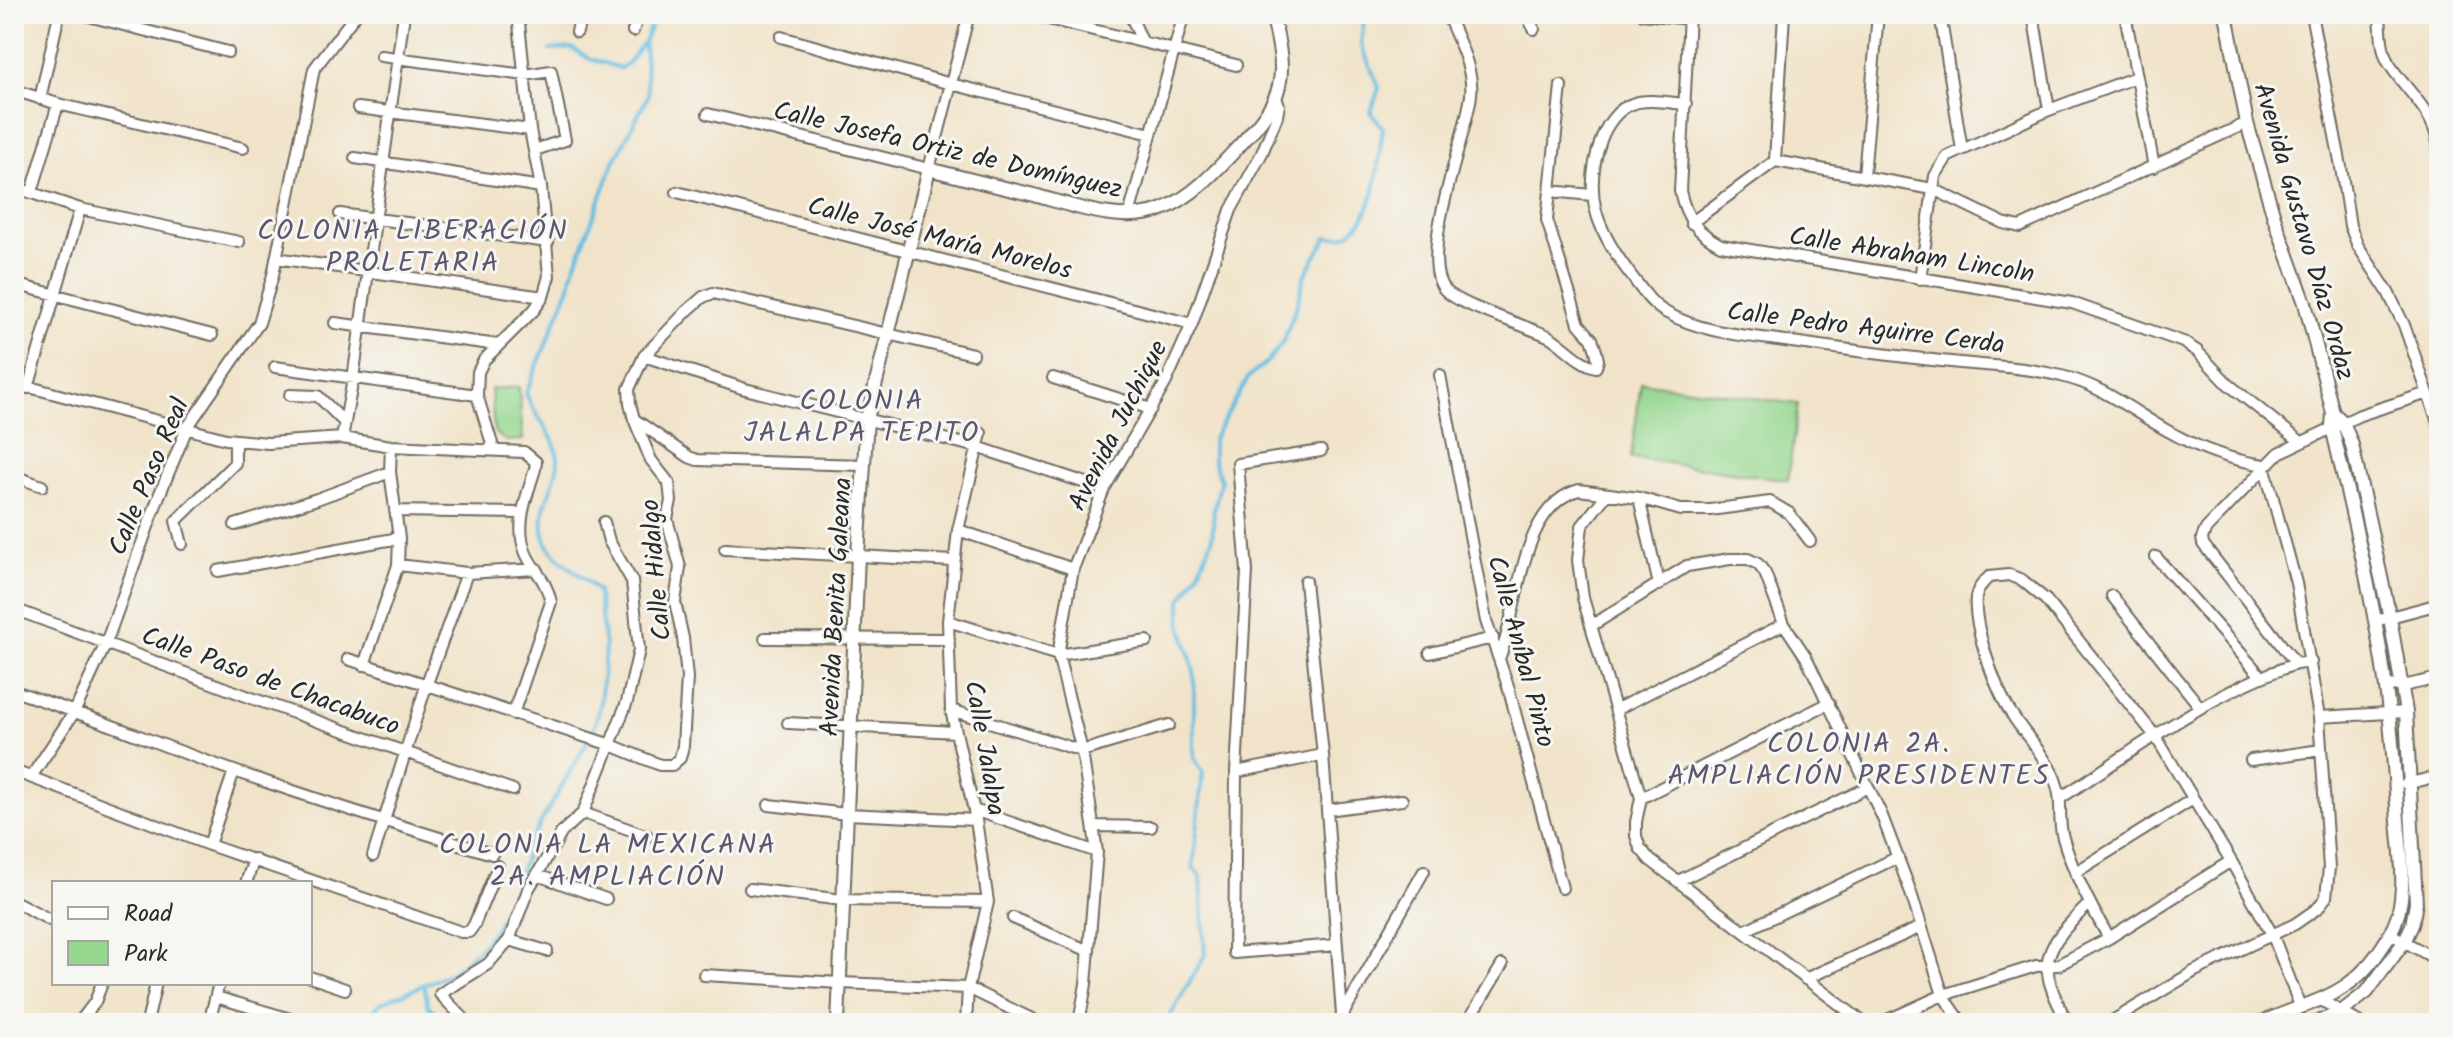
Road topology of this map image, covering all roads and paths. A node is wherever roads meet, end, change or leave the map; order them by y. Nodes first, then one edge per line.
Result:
1 (59, 14) edge
2 (81, 14) edge
3 (356, 14) edge
4 (404, 14) edge
5 (505, 14) edge
6 (581, 14) edge
7 (639, 14) edge
8 (969, 14) edge
9 (1028, 14) edge
10 (1130, 14) edge
11 (1184, 14) edge
12 (1272, 14) edge
13 (1447, 14) edge
14 (1526, 14) edge
15 (1643, 14) edge
16 (1784, 14) edge
17 (1878, 14) edge
18 (1940, 14) edge
19 (2033, 14) edge
20 (2125, 14) edge
21 (2226, 14) edge
22 (2311, 14) edge
23 (2380, 14) edge
24 (517, 15) edge
25 (1689, 16) edge
26 (1534, 29) dead end
27 (633, 31) dead end
28 (577, 32) dead end
29 (781, 37) dead end
30 (1142, 41) junction
31 (1174, 49) junction
32 (228, 52) dead end
33 (381, 56) dead end
34 (399, 59) junction
35 (1236, 65) dead end
36 (525, 75) junction
37 (2136, 77) junction
38 (951, 84) junction
39 (1561, 86) dead end
40 (14, 90) edge
41 (1276, 98) junction
42 (40, 99) junction
43 (58, 104) junction
44 (1686, 104) junction
45 (358, 108) dead end
46 (2049, 110) junction
47 (392, 112) junction
48 (708, 114) dead end
49 (2247, 123) junction
50 (530, 130) junction
51 (1151, 134) junction
52 (243, 148) dead end
53 (535, 150) junction
54 (1962, 150) junction
55 (355, 158) dead end
56 (1775, 161) junction
57 (385, 163) junction
58 (2154, 167) junction
59 (929, 169) junction
60 (1864, 176) junction
61 (2438, 179) edge
62 (14, 187) edge
63 (541, 187) junction
64 (1933, 189) junction
65 (1550, 191) junction
66 (32, 192) junction
67 (677, 192) dead end
68 (1592, 195) junction
69 (80, 209) junction
70 (2439, 213) edge
71 (340, 214) dead end
72 (1129, 215) junction
73 (376, 219) junction
74 (1691, 223) junction
75 (239, 242) dead end
76 (548, 242) junction
77 (909, 252) junction
78 (276, 258) junction
79 (367, 272) junction
80 (1920, 279) junction
81 (14, 284) edge
82 (54, 296) junction
83 (543, 297) junction
84 (335, 323) dead end
85 (1192, 324) junction
86 (360, 327) junction
87 (887, 334) junction
88 (212, 335) dead end
89 (498, 345) junction
90 (973, 354) dead end
91 (644, 356) junction
92 (275, 367) dead end
93 (1440, 375) dead end
94 (1053, 378) dead end
95 (353, 379) junction
96 (14, 383) edge
97 (28, 388) junction
98 (2428, 393) junction
99 (290, 395) dead end
100 (477, 395) junction
101 (1151, 409) junction
102 (634, 419) junction
103 (867, 419) junction
104 (2336, 421) junction
105 (345, 423) junction
106 (2439, 425) edge
107 (187, 428) junction
108 (981, 433) dead end
109 (342, 438) junction
110 (235, 440) junction
111 (2301, 442) junction
112 (391, 446) junction
113 (977, 447) junction
114 (494, 450) junction
115 (1321, 451) dead end
116 (863, 465) junction
117 (2264, 465) junction
118 (390, 472) junction
119 (14, 476) edge
120 (42, 486) dead end
121 (1104, 489) junction
122 (1607, 494) junction
123 (1639, 498) junction
124 (395, 511) junction
125 (521, 513) junction
126 (604, 522) dead end
127 (235, 525) dead end
128 (958, 530) junction
129 (399, 538) junction
130 (1810, 541) dead end
131 (182, 544) dead end
132 (725, 549) dead end
133 (858, 555) junction
134 (2156, 557) dead end
135 (953, 561) junction
136 (398, 565) junction
137 (537, 569) junction
138 (1073, 569) junction
139 (218, 571) dead end
140 (467, 573) junction
141 (1305, 581) dead end
142 (1659, 585) junction
143 (2112, 596) dead end
144 (2439, 604) edge
145 (14, 609) edge
146 (2390, 618) junction
147 (948, 621) junction
148 (2375, 621) junction
149 (1784, 624) junction
150 (1591, 626) junction
151 (765, 638) dead end
152 (1493, 638) junction
153 (854, 639) junction
154 (949, 639) junction
155 (1147, 641) dead end
156 (106, 643) junction
157 (1430, 653) dead end
158 (1058, 655) junction
159 (1500, 656) junction
160 (348, 659) dead end
161 (2311, 662) junction
162 (2296, 664) junction
163 (364, 665) junction
164 (2260, 675) junction
165 (2439, 678) edge
166 (2386, 685) junction
167 (426, 686) junction
168 (2403, 686) junction
169 (14, 691) edge
170 (1829, 703) junction
171 (2200, 707) junction
172 (1617, 709) junction
173 (951, 710) junction
174 (75, 711) junction
175 (2406, 712) junction
176 (513, 714) junction
177 (2390, 714) junction
178 (2319, 717) junction
179 (788, 723) dead end
180 (1169, 725) dead end
181 (852, 727) junction
182 (956, 732) junction
183 (2156, 737) junction
184 (607, 744) junction
185 (2321, 750) junction
186 (1082, 751) junction
187 (406, 752) junction
188 (1323, 755) junction
189 (2251, 760) dead end
190 (14, 771) edge
191 (234, 771) junction
192 (1236, 772) junction
193 (2439, 776) edge
194 (31, 777) junction
195 (2411, 783) junction
196 (2396, 786) junction
197 (1868, 787) junction
198 (513, 790) dead end
199 (2062, 797) junction
200 (1641, 798) junction
201 (2193, 799) junction
202 (1402, 800) dead end
203 (769, 805) dead end
204 (1327, 810) junction
205 (583, 813) junction
206 (847, 814) junction
207 (975, 815) junction
208 (384, 821) junction
209 (1094, 826) junction
210 (1151, 827) dead end
211 (648, 836) dead end
212 (209, 845) junction
213 (1097, 852) junction
214 (492, 854) dead end
215 (373, 856) dead end
216 (1898, 857) junction
217 (254, 859) junction
218 (2231, 861) junction
219 (498, 866) dead end
220 (1424, 871) dead end
221 (2076, 872) junction
222 (537, 875) junction
223 (247, 881) edge
224 (1678, 881) junction
225 (1562, 888) dead end
226 (750, 889) dead end
227 (606, 899) dead end
228 (843, 900) junction
229 (14, 901) edge
230 (988, 902) junction
231 (2089, 904) junction
232 (1013, 918) dead end
233 (52, 921) edge
234 (1921, 927) junction
235 (1744, 931) junction
236 (2391, 934) junction
237 (2273, 936) junction
238 (2109, 938) junction
239 (509, 940) junction
240 (2404, 942) junction
241 (1337, 945) junction
242 (547, 951) dead end
243 (1089, 951) junction
244 (2439, 961) edge
245 (1502, 965) dead end
246 (2046, 965) junction
247 (704, 975) dead end
248 (312, 978) edge
249 (1805, 979) junction
250 (840, 983) junction
251 (101, 985) edge
252 (156, 985) edge
253 (219, 985) edge
254 (968, 988) junction
255 (345, 989) dead end
256 (1943, 995) junction
257 (216, 997) junction
258 (2321, 1000) junction
259 (2300, 1006) junction
260 (2341, 1012) junction
261 (1342, 1020) edge
262 (79, 1023) edge
263 (147, 1023) edge
264 (209, 1023) edge
265 (304, 1023) edge
266 (468, 1023) edge
267 (838, 1023) edge
268 (966, 1023) edge
269 (1040, 1023) edge
270 (1079, 1023) edge
271 (1467, 1023) edge
272 (1864, 1023) edge
273 (1881, 1023) edge
274 (1962, 1023) edge
275 (2068, 1023) edge
276 (2109, 1023) edge
277 (2260, 1023) edge
278 (2316, 1023) edge
279 (2360, 1023) edge

1 - 42 street
2 - 32 street
3 - 78 street, Calle Paso Real
4 - 34 street
5 - 24 street
6 - 28 street
7 - 27 street
8 - 38 street, Avenida Benita Galeana
9 - 30 street
10 - 30 street
11 - 31 street
12 - 41 street
13 - 65 street
14 - 26 street
15 - 25 street
16 - 56 street
17 - 60 street
18 - 54 street
19 - 46 street
20 - 37 street
21 - 49 street, Avenida Gustavo Díaz Ordaz
22 - 98 street
23 - 61 street
24 - 36 street
25 - 44 street
29 - 38 street
30 - 31 street
31 - 35 street
31 - 51 street
33 - 34 street
34 - 36 street
34 - 47 street
36 - 50 street
36 - 53 street
37 - 46 street
37 - 58 street
38 - 51 street
38 - 59 street, Avenida Benita Galeana
39 - 65 street
40 - 42 street
41 - 72 street, Calle Josefa Ortiz de Domínguez
41 - 85 street, Avenida Juchique
42 - 43 street
43 - 52 street
43 - 66 street
44 - 68 street, Calle Pedro Aguirre Cerda
44 - 74 street
45 - 47 street
46 - 54 street
47 - 50 street
47 - 57 street
48 - 59 street, Calle Josefa Ortiz de Domínguez
49 - 58 street
49 - 104 street, Avenida Gustavo Díaz Ordaz
50 - 53 street
51 - 72 street
53 - 63 street
54 - 64 street
55 - 57 street
56 - 60 street
56 - 74 street
57 - 63 street
57 - 73 street
58 - 64 street
59 - 72 street, Calle Josefa Ortiz de Domínguez
59 - 77 street, Avenida Benita Galeana
60 - 64 street
61 - 70 street
62 - 66 street
63 - 76 street
64 - 80 street
65 - 68 street
66 - 69 street
67 - 77 street, Calle José María Morelos
68 - 117 street, Calle Pedro Aguirre Cerda
69 - 75 street
69 - 82 street
71 - 73 street
73 - 76 street
73 - 79 street
74 - 80 street, Calle Abraham Lincoln
76 - 83 street
77 - 85 street, Calle José María Morelos
77 - 87 street, Avenida Benita Galeana
78 - 79 street
78 - 107 street, Calle Paso Real
79 - 83 street
79 - 86 street
80 - 111 street, Calle Abraham Lincoln
81 - 82 street
82 - 88 street
82 - 97 street
83 - 89 street
84 - 86 street
85 - 101 street, Avenida Juchique
86 - 89 street
86 - 95 street
87 - 90 street
87 - 91 street, Calle Hidalgo
87 - 103 street, Avenida Benita Galeana
89 - 100 street
91 - 102 street, Calle Hidalgo
91 - 103 street
92 - 95 street
93 - 152 street, Calle Aníbal Pinto
94 - 101 street
95 - 100 street
95 - 105 street
96 - 97 street
97 - 107 street
98 - 104 street
98 - 106 street
99 - 105 street
100 - 114 street
101 - 121 street, Avenida Juchique
102 - 116 street
102 - 184 street, Calle Hidalgo
103 - 113 street
103 - 116 street, Avenida Benita Galeana
104 - 111 street
104 - 146 street, Avenida Gustavo Díaz Ordaz
104 - 148 street, Avenida Gustavo Díaz Ordaz
105 - 109 street
107 - 110 street
107 - 156 street, Calle Paso Real
108 - 113 street, Calle Jalalpa
109 - 110 street
109 - 112 street
110 - 131 street
111 - 117 street
112 - 114 street
112 - 118 street
113 - 121 street
113 - 128 street, Calle Jalalpa
114 - 125 street
115 - 192 street
116 - 133 street, Avenida Benita Galeana
117 - 161 street
117 - 162 street
118 - 124 street
118 - 127 street
119 - 120 street
121 - 138 street, Avenida Juchique
122 - 123 street
122 - 150 street
122 - 159 street
123 - 130 street
123 - 142 street
124 - 125 street
124 - 129 street
125 - 137 street
126 - 184 street
128 - 135 street, Calle Jalalpa
128 - 138 street
129 - 136 street
129 - 139 street
132 - 133 street
133 - 135 street
133 - 153 street, Avenida Benita Galeana
134 - 164 street
135 - 147 street, Calle Jalalpa
136 - 140 street
136 - 163 street
137 - 140 street
137 - 176 street
138 - 158 street, Avenida Juchique
140 - 167 street
141 - 188 street
142 - 149 street
142 - 150 street
143 - 171 street
144 - 146 street
145 - 156 street, Calle Paso de Chacabuco
146 - 148 street
146 - 168 street, Avenida Gustavo Díaz Ordaz
147 - 154 street, Calle Jalalpa
147 - 158 street
148 - 166 street, Avenida Gustavo Díaz Ordaz
149 - 170 street
149 - 172 street
150 - 172 street
151 - 153 street
152 - 157 street
152 - 159 street, Calle Aníbal Pinto
153 - 154 street
153 - 181 street, Avenida Benita Galeana
154 - 173 street, Calle Jalalpa
155 - 158 street
156 - 174 street, Calle Paso Real
156 - 187 street, Calle Paso de Chacabuco
158 - 186 street, Avenida Juchique
159 - 225 street, Calle Aníbal Pinto
160 - 163 street
161 - 162 street
161 - 178 street
162 - 164 street
163 - 167 street
164 - 171 street
165 - 168 street
166 - 168 street
166 - 177 street, Avenida Gustavo Díaz Ordaz
167 - 176 street
167 - 187 street
168 - 175 street, Avenida Gustavo Díaz Ordaz
169 - 174 street
170 - 197 street
170 - 200 street
171 - 183 street
172 - 200 street
173 - 182 street, Calle Jalalpa
173 - 186 street
174 - 191 street
174 - 194 street, Calle Paso Real
175 - 177 street
175 - 195 street, Avenida Gustavo Díaz Ordaz
176 - 184 street
177 - 178 street
177 - 196 street, Avenida Gustavo Díaz Ordaz
178 - 185 street
179 - 181 street
180 - 186 street
181 - 182 street
181 - 206 street, Avenida Benita Galeana
182 - 207 street, Calle Jalalpa
183 - 199 street
183 - 199 street
183 - 201 street
184 - 205 street
185 - 189 street
185 - 237 street
186 - 209 street, Avenida Juchique
187 - 198 street, Calle Paso de Chacabuco
187 - 208 street
188 - 192 street
188 - 204 street
190 - 194 street
191 - 208 street
191 - 212 street
192 - 241 street
193 - 195 street
194 - 212 street
195 - 196 street
195 - 240 street, Avenida Gustavo Díaz Ordaz
196 - 236 street, Avenida Gustavo Díaz Ordaz
197 - 216 street
197 - 224 street
199 - 221 street
200 - 224 street
201 - 218 street
201 - 221 street
202 - 204 street
203 - 206 street
204 - 241 street
205 - 211 street
205 - 222 street
206 - 207 street
206 - 228 street, Avenida Benita Galeana
207 - 213 street
207 - 230 street, Calle Jalalpa
208 - 214 street
208 - 215 street
209 - 210 street
209 - 213 street, Avenida Juchique
212 - 217 street
213 - 243 street, Avenida Juchique
216 - 234 street
216 - 235 street
217 - 219 street
217 - 223 street
218 - 237 street
218 - 238 street
220 - 261 street
221 - 231 street
222 - 227 street
222 - 239 street
224 - 235 street
226 - 228 street
228 - 230 street
228 - 250 street, Avenida Benita Galeana
229 - 233 street
230 - 254 street, Calle Jalalpa
231 - 238 street
231 - 246 street
232 - 243 street
234 - 249 street
234 - 256 street
235 - 249 street
236 - 240 street
236 - 258 street, Avenida Gustavo Díaz Ordaz
237 - 259 street
237 - 276 street
238 - 246 street
239 - 242 street
239 - 266 street
240 - 244 street
240 - 260 street, Avenida Gustavo Díaz Ordaz
241 - 261 street
243 - 270 street, Avenida Juchique
245 - 271 street
246 - 256 street
246 - 275 street
247 - 250 street
248 - 255 street
249 - 272 street
250 - 254 street
250 - 267 street, Avenida Benita Galeana
251 - 262 street
252 - 263 street
253 - 257 street
254 - 268 street, Calle Jalalpa
254 - 269 street
256 - 273 street
256 - 274 street
257 - 264 street
257 - 265 street
258 - 259 street, Avenida Gustavo Díaz Ordaz
258 - 260 street
259 - 277 street, Avenida Gustavo Díaz Ordaz
260 - 278 street, Avenida Gustavo Díaz Ordaz
260 - 279 street

